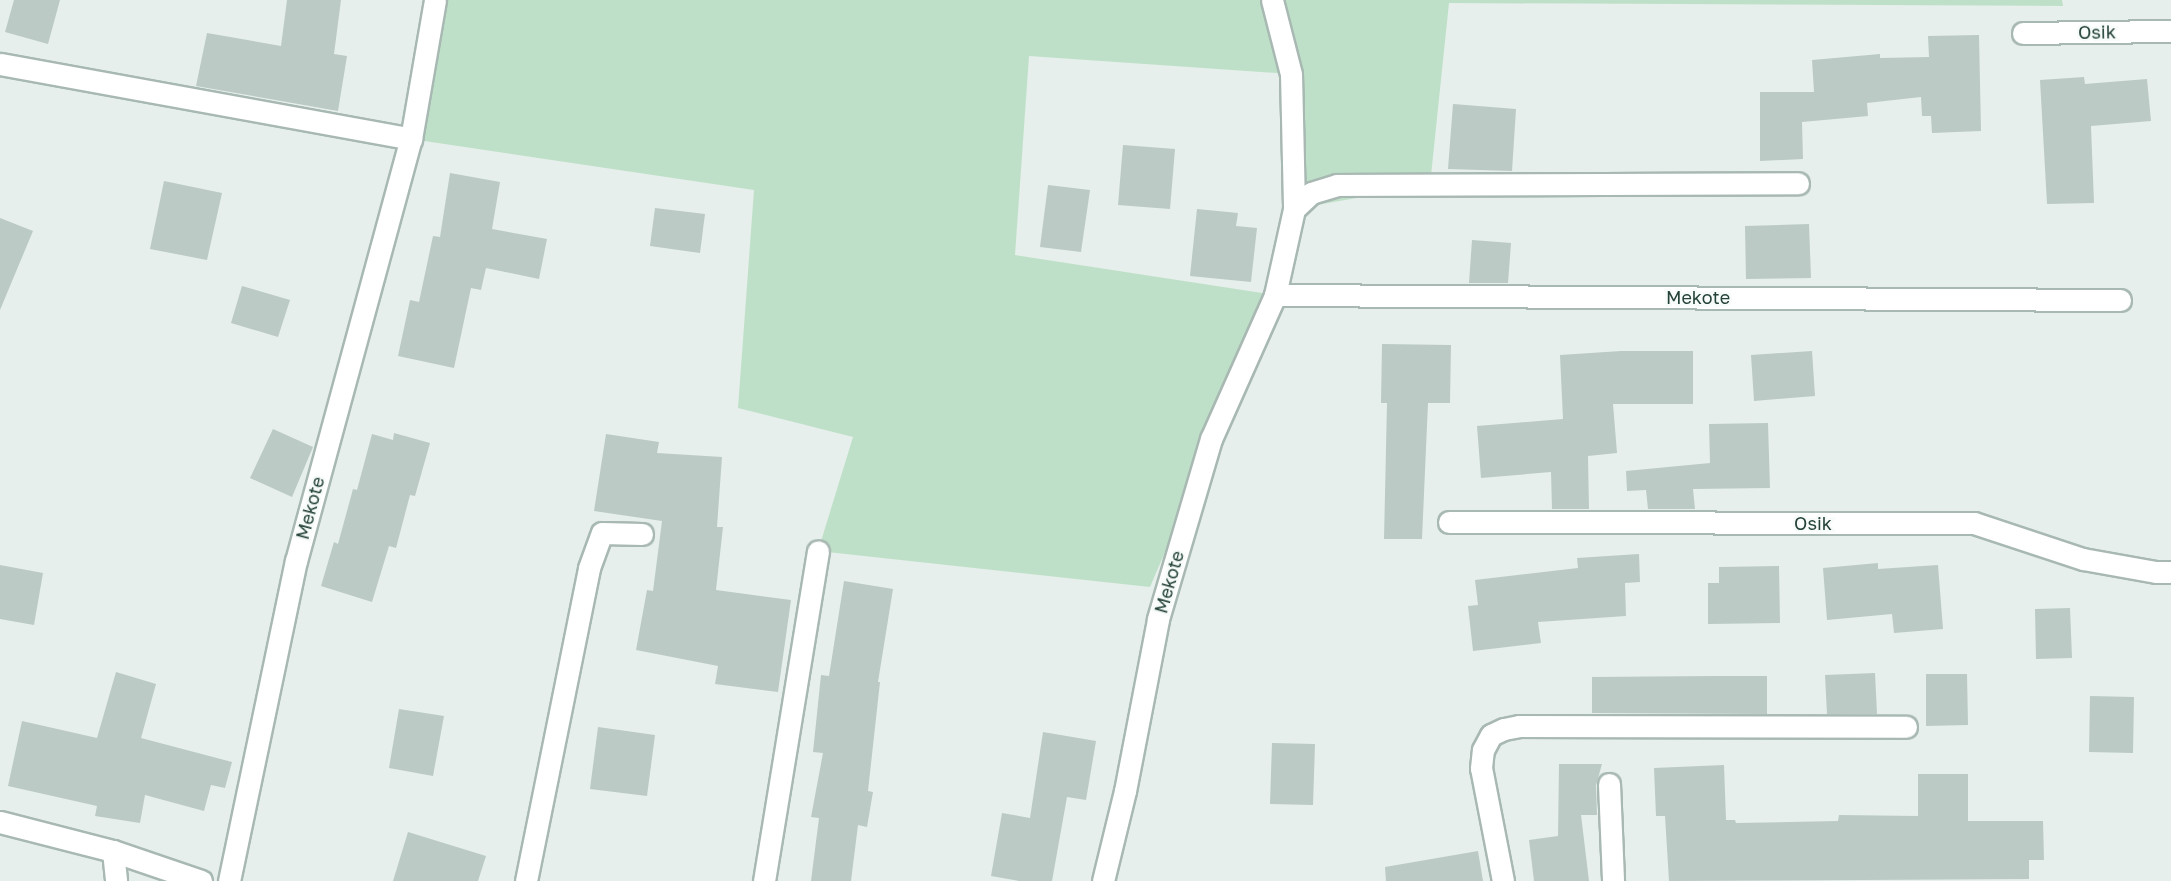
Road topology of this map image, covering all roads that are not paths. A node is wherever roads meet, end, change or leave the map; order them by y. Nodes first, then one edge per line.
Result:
1 (435, 0) edge
2 (1272, 0) edge
3 (2171, 31) edge
4 (2023, 33) dead end
5 (0, 64) edge
6 (411, 139) junction
7 (1798, 183) dead end
8 (1294, 209) junction
9 (1275, 295) junction
10 (2120, 300) dead end
11 (1449, 522) dead end
12 (642, 534) dead end
13 (818, 551) dead end
14 (2171, 572) edge
15 (1906, 727) dead end
16 (1609, 784) dead end
17 (0, 822) edge
18 (113, 851) junction
19 (116, 881) edge
20 (201, 881) edge
21 (229, 881) edge
22 (526, 881) edge
23 (764, 881) edge
24 (1103, 881) edge
25 (1503, 881) edge
26 (1613, 881) edge

1 - 6 street, Mekote
2 - 8 street, Mekote
3 - 4 street, Osik
5 - 6 street
6 - 21 street, Mekote
7 - 8 street
8 - 9 street, Mekote
9 - 10 street, Mekote
9 - 24 street, Mekote
11 - 14 street, Osik
12 - 22 street
13 - 23 street
15 - 25 street
16 - 26 street
17 - 18 street
18 - 19 street
18 - 20 street

